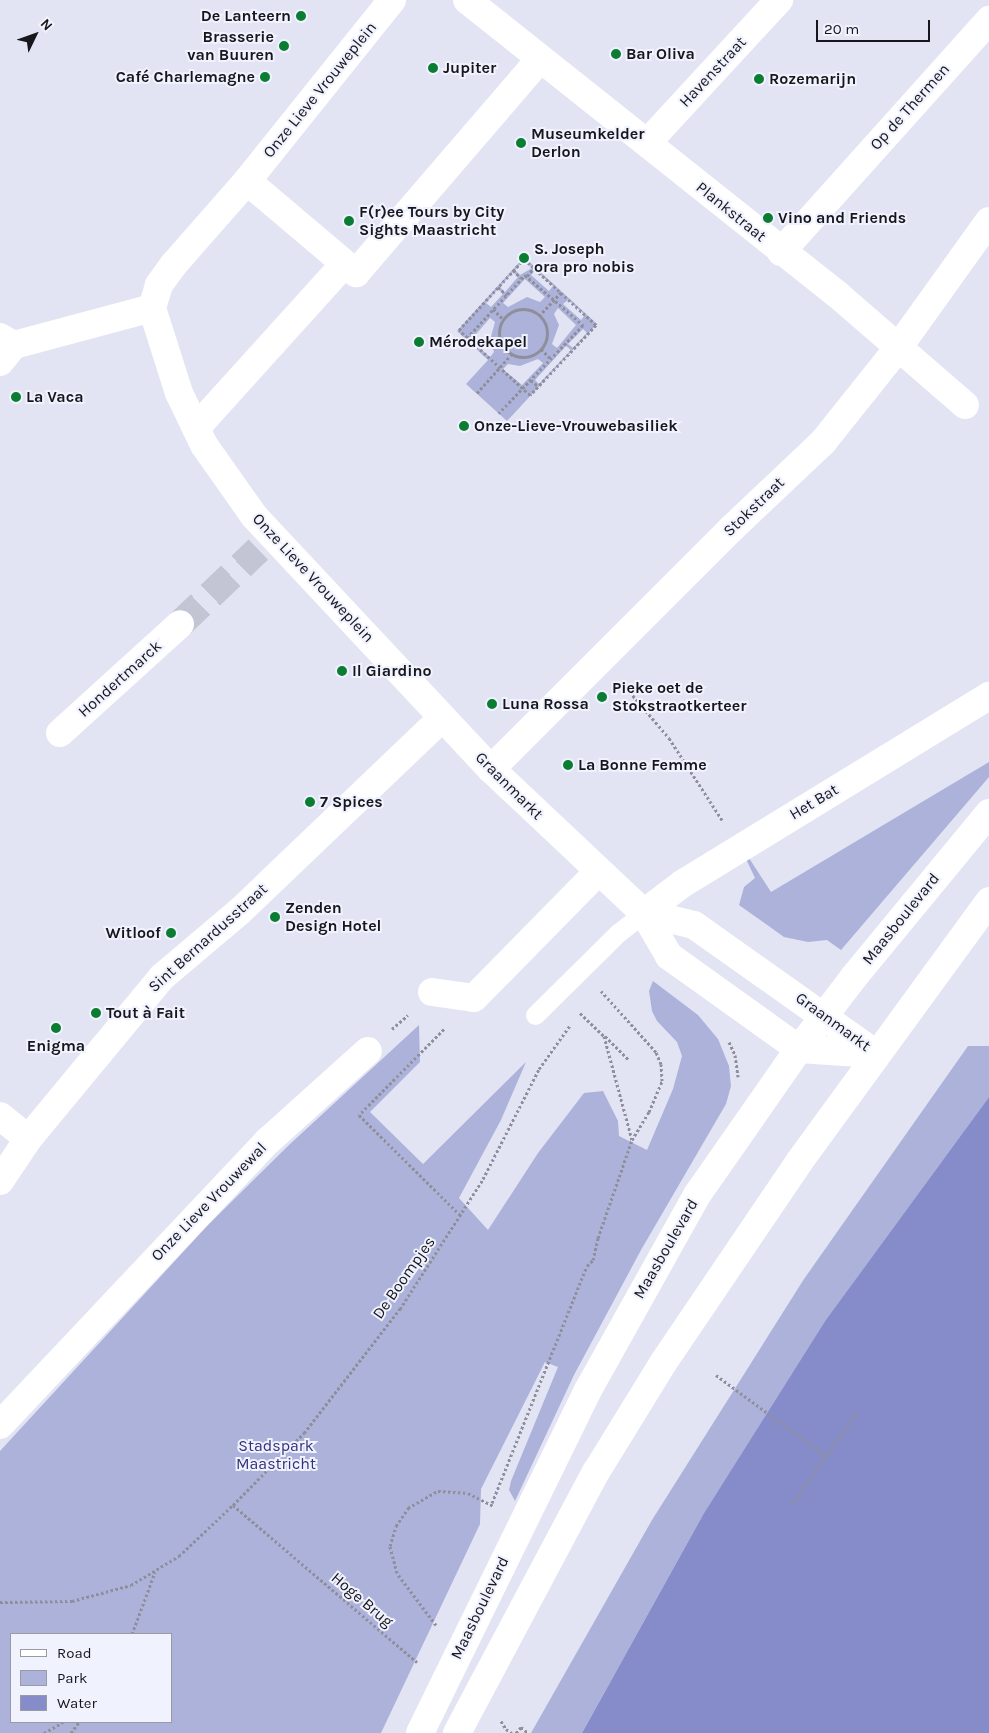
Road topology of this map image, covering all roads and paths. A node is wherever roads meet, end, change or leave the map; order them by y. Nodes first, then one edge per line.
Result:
1 (392, 0) edge
2 (467, 0) edge
3 (779, 0) edge
4 (989, 20) edge
5 (539, 60) junction
6 (647, 143) junction
7 (247, 181) junction
8 (989, 222) edge
9 (781, 252) junction
10 (344, 264) junction
11 (534, 268) junction
12 (514, 270) junction
13 (527, 276) junction
14 (522, 278) junction
15 (498, 287) junction
16 (561, 292) junction
17 (507, 294) junction
18 (554, 300) junction
19 (152, 308) junction
20 (493, 309) junction
21 (540, 316) junction
22 (587, 316) junction
23 (503, 318) junction
24 (581, 325) junction
25 (588, 332) junction
26 (467, 338) junction
27 (566, 343) junction
28 (5, 348) edge
29 (898, 348) junction
30 (541, 350) junction
31 (572, 350) junction
32 (511, 355) junction
33 (551, 359) junction
34 (500, 368) junction
35 (531, 380) junction
36 (538, 386) junction
37 (522, 389) junction
38 (477, 393) dead end
39 (965, 405) dead end
40 (499, 414) dead end
41 (196, 428) junction
42 (180, 624) tunnel mouth
43 (625, 687) dead end
44 (989, 696) edge
45 (442, 718) junction
46 (60, 733) dead end
47 (492, 769) junction
48 (989, 813) edge
49 (740, 848) junction
50 (598, 872) junction
51 (989, 902) edge
52 (644, 913) junction
53 (606, 983) dead end
54 (600, 990) junction
55 (432, 992) joint
56 (597, 994) dead end
57 (474, 998) junction
58 (587, 1006) dead end
59 (580, 1013) junction
60 (535, 1015) dead end
61 (825, 1016) junction
62 (604, 1036) junction
63 (727, 1038) dead end
64 (799, 1049) junction
65 (368, 1051) joint
66 (876, 1054) junction
67 (629, 1060) dead end
68 (738, 1081) dead end
69 (0, 1116) edge
70 (28, 1139) junction
71 (632, 1140) junction
72 (0, 1181) edge
73 (461, 1216) junction
74 (716, 1375) dead end
75 (858, 1411) dead end
76 (0, 1426) edge
77 (826, 1456) junction
78 (474, 1496) dead end
79 (792, 1504) dead end
80 (232, 1505) junction
81 (491, 1506) dead end
82 (155, 1572) junction
83 (0, 1602) edge
84 (439, 1628) dead end
85 (132, 1633) edge
86 (413, 1659) dead end
87 (61, 1723) edge
88 (506, 1729) dead end
89 (44, 1733) edge
90 (420, 1733) edge
91 (457, 1733) edge
92 (512, 1733) edge
93 (516, 1733) edge
94 (528, 1733) edge

1 - 7 street, Onze Lieve Vrouweplein
2 - 5 street
3 - 6 street, Havenstraat
4 - 9 street, Op de Thermen
5 - 6 street, Plankstraat
5 - 10 street
6 - 9 street, Plankstraat
7 - 10 street
7 - 19 street, Onze Lieve Vrouweplein
8 - 29 street, Stokstraat
9 - 29 street, Plankstraat
10 - 41 street
11 - 12 path
11 - 13 path
11 - 16 path
12 - 14 path
12 - 15 path
13 - 14 path
13 - 18 path
14 - 17 path
15 - 17 path
15 - 26 path
16 - 18 path
16 - 22 path
17 - 20 path
18 - 21 path
18 - 24 path
19 - 28 street
19 - 41 street, Onze Lieve Vrouweplein
20 - 23 path
20 - 26 path
21 - 23 path
21 - 30 path
22 - 24 path
22 - 25 path
23 - 32 path
24 - 25 path
24 - 27 path
25 - 31 path
26 - 34 path
27 - 31 path
27 - 33 path
29 - 39 street, Plankstraat
29 - 47 street, Stokstraat
30 - 32 path
30 - 33 path
31 - 36 path
32 - 34 path
33 - 35 path
34 - 37 path
34 - 38 path
35 - 36 path
35 - 37 path
36 - 37 path
37 - 40 path
41 - 45 street, Onze Lieve Vrouweplein
42 - 46 street, Hondertmarck
43 - 49 path
44 - 49 street, Het Bat
45 - 47 street, Graanmarkt
45 - 70 street, Sint Bernardusstraat
47 - 50 street, Graanmarkt
48 - 61 street, Maasboulevard
49 - 52 street, Het Bat
50 - 52 street, Graanmarkt
50 - 57 street
51 - 66 street
52 - 60 lane
52 - 61 street, Graanmarkt
52 - 64 street, Graanmarkt
53 - 54 path
54 - 56 path
54 - 71 path
55 - 57 street
55 - 65 path
57 - 73 path
58 - 59 path, De Boompjes
59 - 62 path
59 - 73 path, De Boompjes
61 - 64 street, Maasboulevard
61 - 66 street, Graanmarkt
62 - 67 path
62 - 71 path
63 - 68 path
64 - 66 street, Graanmarkt
64 - 90 street, Maasboulevard
65 - 76 street, Onze Lieve Vrouwewal
66 - 91 street
69 - 70 street
70 - 72 street, Sint Bernardusstraat
71 - 81 path
73 - 80 path, De Boompjes
74 - 77 path
75 - 77 path
77 - 79 path
78 - 84 path
80 - 82 path, De Boompjes
80 - 86 path, Hoge Brug
82 - 83 path, De Boompjes
82 - 85 path
87 - 89 path
88 - 92 path
93 - 94 path

